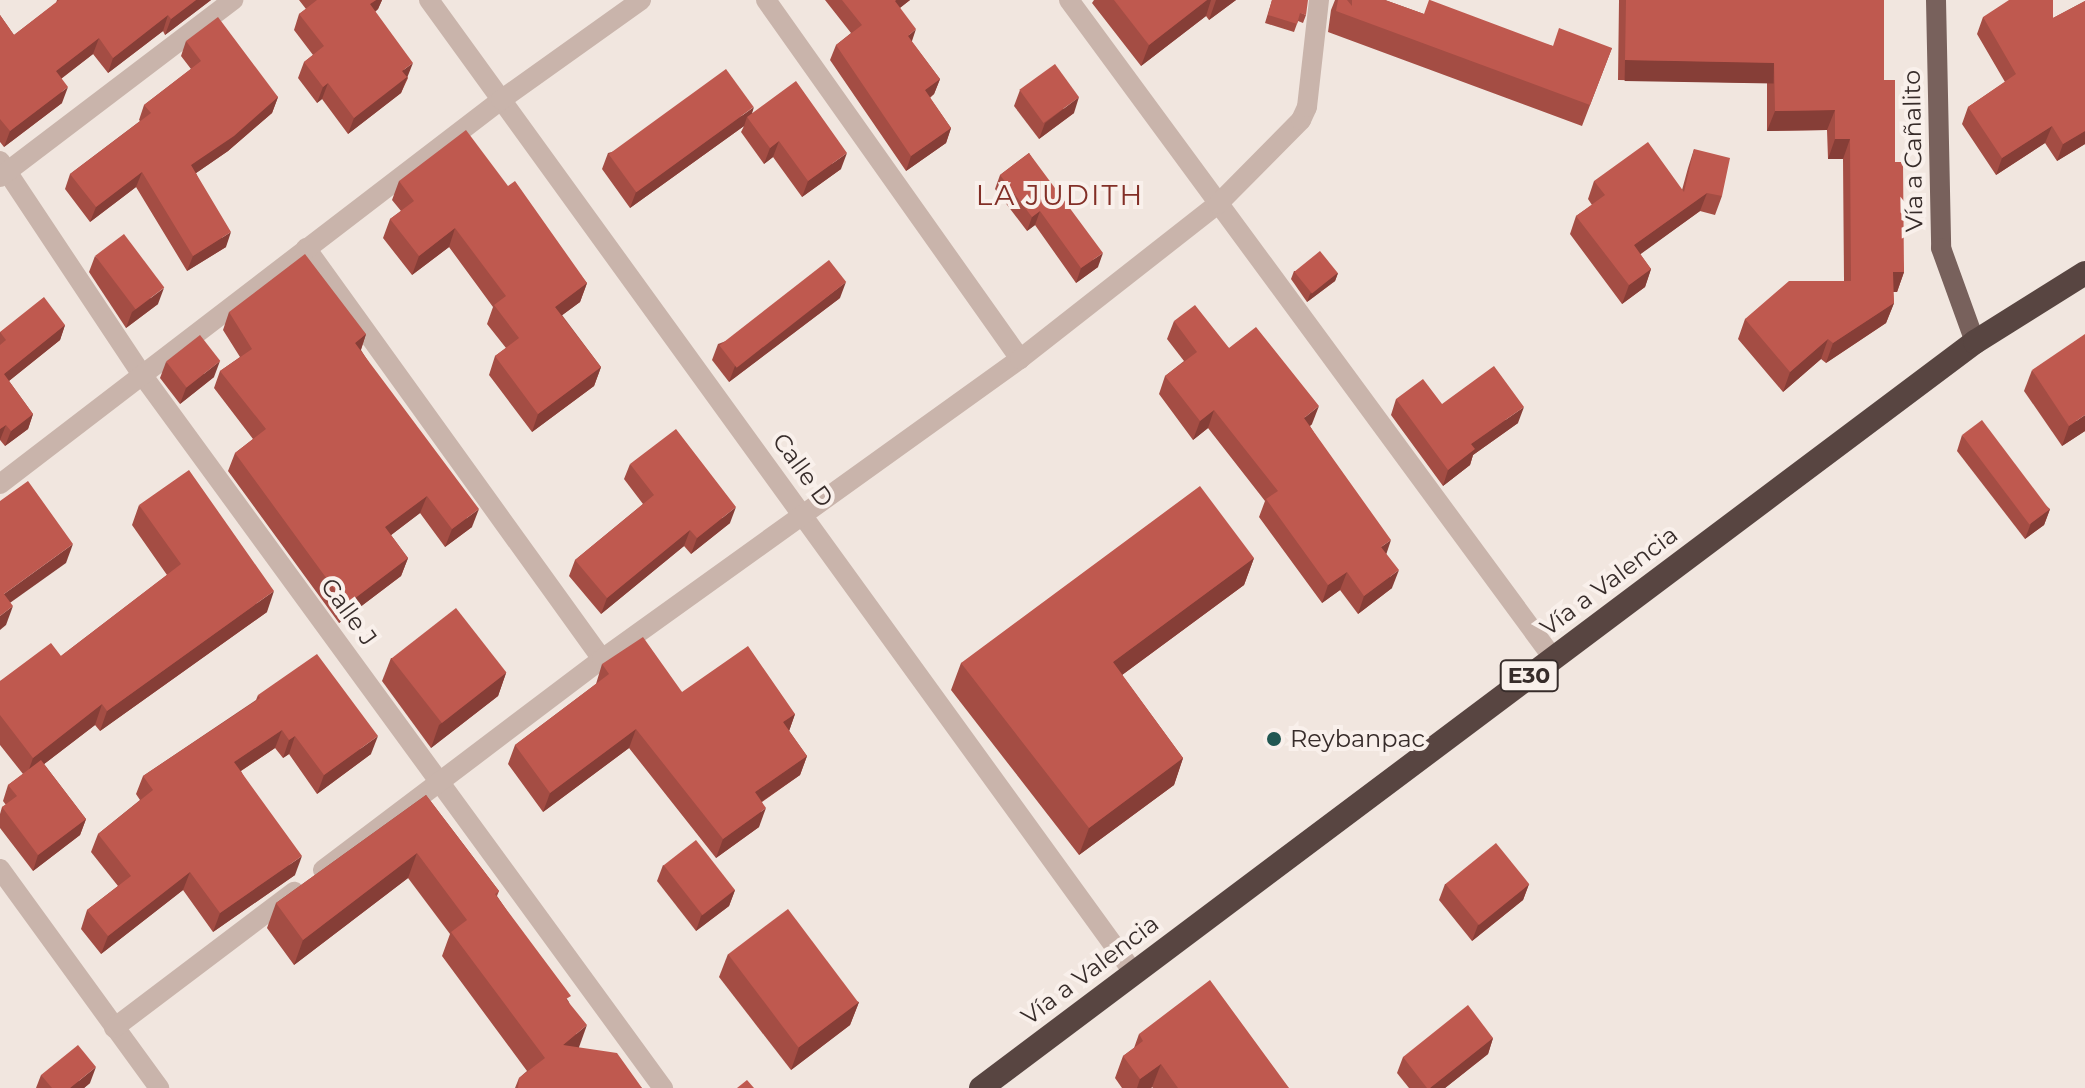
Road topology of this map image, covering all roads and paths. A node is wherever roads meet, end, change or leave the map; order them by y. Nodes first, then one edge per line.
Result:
1 (233, 0) edge
2 (429, 0) edge
3 (641, 0) edge
4 (766, 0) edge
5 (1069, 0) edge
6 (1319, 0) edge
7 (1936, 0) edge
8 (501, 100) junction
9 (3, 170) edge
10 (1218, 204) junction
11 (306, 248) junction
12 (2085, 273) edge
13 (1975, 342) junction
14 (1020, 359) junction
15 (143, 376) junction
16 (0, 484) edge
17 (802, 513) junction
18 (1553, 658) junction
19 (602, 659) junction
20 (441, 781) junction
21 (0, 869) edge
22 (1133, 972) junction
23 (114, 1028) junction
24 (154, 1086) edge
25 (663, 1088) edge
26 (981, 1088) edge

1 - 9 street
2 - 8 street, Calle D
3 - 8 street
4 - 14 street
5 - 10 street
6 - 10 street
7 - 13 main road, Vía a Cañalito
8 - 11 street
8 - 17 street, Calle D
9 - 15 street, Calle J
10 - 14 street
10 - 18 street
11 - 15 street
11 - 19 street
12 - 13 highway, Vía a Valencia / E30
13 - 18 highway, Vía a Valencia / E30
14 - 17 street
15 - 16 street
15 - 20 street, Calle J
17 - 19 street
17 - 22 street, Calle D
18 - 22 highway, Vía a Valencia / E30
19 - 20 street
20 - 23 street
20 - 25 street, Calle J
21 - 23 street
22 - 26 highway, Vía a Valencia / E30
23 - 24 street

